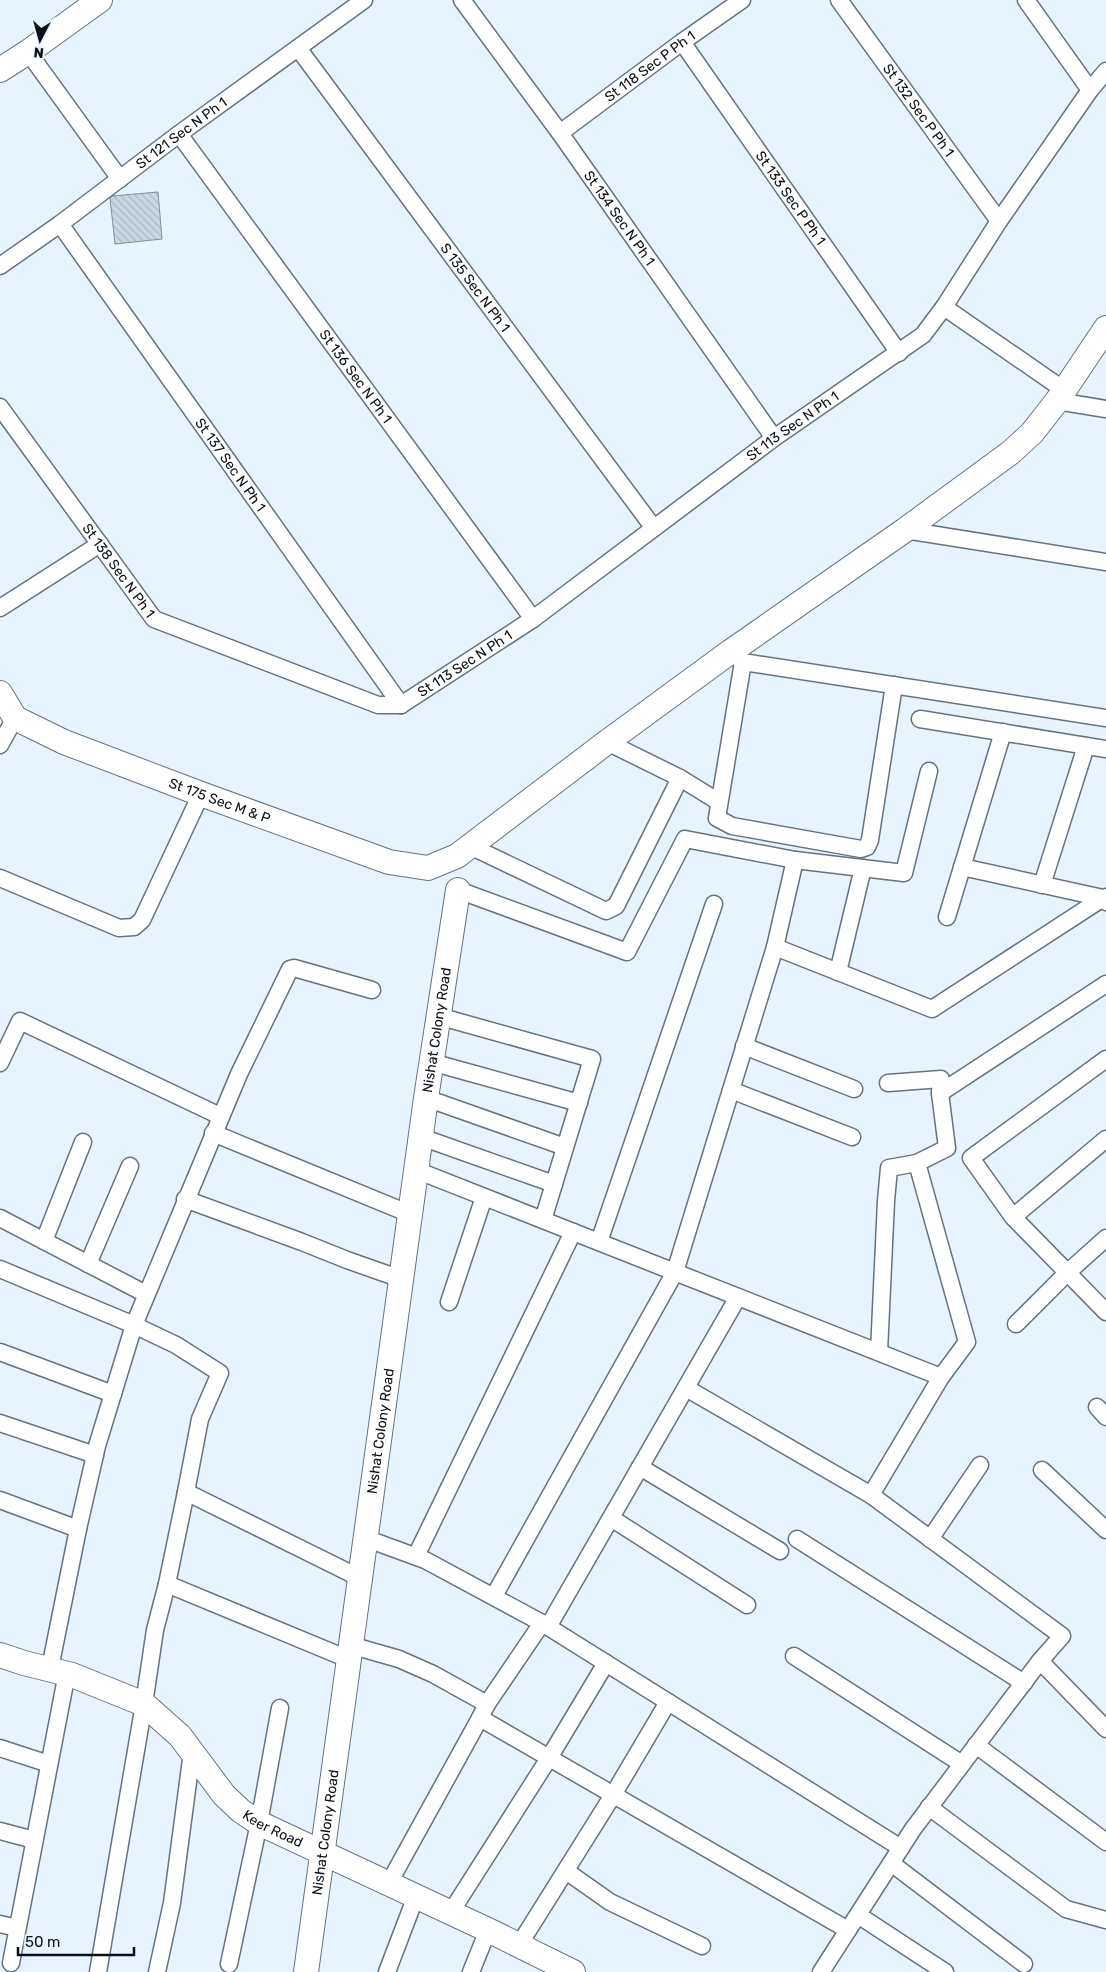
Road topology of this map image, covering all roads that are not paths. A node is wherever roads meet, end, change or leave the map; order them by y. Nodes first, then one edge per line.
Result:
1 (100, 0) edge
2 (364, 0) edge
3 (462, 0) edge
4 (742, 0) edge
5 (839, 0) edge
6 (1026, 0) edge
7 (682, 42) junction
8 (298, 48) junction
9 (28, 52) junction
10 (0, 70) edge
11 (1106, 71) edge
12 (1090, 90) junction
13 (560, 133) junction
14 (179, 134) junction
15 (120, 179) junction
16 (999, 221) junction
17 (60, 224) junction
18 (0, 266) edge
19 (944, 307) junction
20 (1106, 328) edge
21 (899, 353) junction
22 (1060, 396) junction
23 (0, 408) edge
24 (1106, 409) edge
25 (774, 438) junction
26 (653, 527) junction
27 (905, 530) junction
28 (100, 544) junction
29 (1106, 562) edge
30 (0, 608) edge
31 (532, 619) junction
32 (737, 657) junction
33 (894, 685) junction
34 (0, 693) edge
35 (401, 705) junction
36 (15, 718) junction
37 (1106, 718) edge
38 (920, 719) dead end
39 (1003, 732) junction
40 (607, 742) junction
41 (0, 745) edge
42 (1086, 746) junction
43 (1106, 749) edge
44 (929, 771) dead end
45 (680, 778) junction
46 (201, 794) junction
47 (719, 802) junction
48 (463, 851) junction
49 (794, 860) junction
50 (962, 867) junction
51 (863, 868) junction
52 (0, 878) edge
53 (1042, 885) junction
54 (458, 890) joint
55 (1105, 899) edge
56 (714, 904) dead end
57 (947, 917) dead end
58 (775, 947) junction
59 (838, 972) junction
60 (1106, 984) edge
61 (372, 990) dead end
62 (438, 1016) junction
63 (744, 1046) junction
64 (1106, 1059) edge
65 (431, 1062) junction
66 (0, 1063) edge
67 (888, 1083) dead end
68 (854, 1089) dead end
69 (731, 1090) junction
70 (940, 1093) junction
71 (426, 1098) junction
72 (579, 1103) junction
73 (220, 1116) junction
74 (213, 1133) junction
75 (421, 1137) junction
76 (852, 1137) dead end
77 (1106, 1139) edge
78 (83, 1142) dead end
79 (565, 1147) junction
80 (917, 1163) junction
81 (130, 1166) dead end
82 (416, 1170) junction
83 (554, 1184) junction
84 (484, 1197) junction
85 (185, 1199) junction
86 (410, 1214) junction
87 (1013, 1217) junction
88 (0, 1218) edge
89 (543, 1220) junction
90 (573, 1232) junction
91 (1106, 1238) edge
92 (44, 1241) junction
93 (599, 1242) junction
94 (88, 1264) junction
95 (0, 1269) edge
96 (675, 1272) junction
97 (1067, 1273) junction
98 (401, 1279) junction
99 (146, 1294) junction
100 (738, 1297) junction
101 (449, 1302) dead end
102 (1106, 1312) edge
103 (1016, 1324) dead end
104 (134, 1325) junction
105 (0, 1352) edge
106 (879, 1352) junction
107 (941, 1377) junction
108 (686, 1388) junction
109 (113, 1394) junction
110 (0, 1422) edge
111 (95, 1455) junction
112 (980, 1465) dead end
113 (640, 1467) junction
114 (1042, 1470) dead end
115 (186, 1492) junction
116 (871, 1495) junction
117 (0, 1500) edge
118 (611, 1518) junction
119 (78, 1528) junction
120 (1106, 1530) edge
121 (365, 1538) junction
122 (796, 1539) dead end
123 (930, 1539) junction
124 (780, 1552) dead end
125 (416, 1556) junction
126 (360, 1578) junction
127 (167, 1584) junction
128 (494, 1596) junction
129 (747, 1605) dead end
130 (545, 1625) junction
131 (350, 1652) junction
132 (0, 1654) edge
133 (794, 1656) dead end
134 (1040, 1662) junction
135 (606, 1663) junction
136 (58, 1671) junction
137 (1024, 1683) junction
138 (668, 1702) junction
139 (144, 1704) junction
140 (280, 1708) dead end
141 (483, 1711) junction
142 (1106, 1728) edge
143 (976, 1745) junction
144 (0, 1748) edge
145 (192, 1752) junction
146 (549, 1758) junction
147 (49, 1764) junction
148 (962, 1764) junction
149 (613, 1795) junction
150 (929, 1807) junction
151 (259, 1824) junction
152 (0, 1831) edge
153 (34, 1840) junction
154 (1106, 1842) edge
155 (901, 1848) junction
156 (323, 1852) junction
157 (891, 1863) junction
158 (566, 1871) junction
159 (389, 1883) junction
160 (416, 1896) junction
161 (451, 1912) junction
162 (858, 1915) junction
163 (1106, 1920) edge
164 (0, 1924) edge
165 (17, 1928) junction
166 (488, 1930) junction
167 (848, 1930) junction
168 (519, 1945) junction
169 (702, 1946) dead end
170 (11, 1963) dead end
171 (229, 1964) dead end
172 (1024, 1964) dead end
173 (98, 1972) edge
174 (157, 1972) edge
175 (306, 1972) edge
176 (388, 1972) edge
177 (471, 1972) edge
178 (573, 1972) edge
179 (821, 1972) edge
180 (944, 1972) edge

1 - 9 street
2 - 8 street, St 121 Sec N Ph 1
3 - 13 street, St 134 Sec N Ph 1
4 - 7 street, St 118 Sec P Ph 1
5 - 16 street, St 132 Sec P Ph 1
6 - 12 street
7 - 13 street, St 118 Sec P Ph 1
7 - 21 street, St 133 Sec P Ph 1
8 - 14 street, St 121 Sec N Ph 1
8 - 26 street, S 135 Sec N Ph 1
9 - 10 street
9 - 15 street
11 - 12 street, St 113 Sec N Ph 1
12 - 16 street, St 113 Sec N Ph 1
13 - 25 street, St 134 Sec N Ph 1
14 - 15 street, St 121 Sec N Ph 1
14 - 31 street, St 136 Sec N Ph 1
15 - 17 street, St 121 Sec N Ph 1
16 - 19 street, St 113 Sec N Ph 1
17 - 18 street, St 121 Sec N Ph 1
17 - 35 street, St 137 Sec N Ph 1
19 - 21 street, St 113 Sec N Ph 1
19 - 22 street
20 - 22 street, St 175 Sec M & P
21 - 25 street, St 113 Sec N Ph 1
22 - 24 street
22 - 27 street, St 175 Sec M & P
23 - 28 street, St 138 Sec N Ph 1
25 - 26 street, St 113 Sec N Ph 1
26 - 31 street, St 113 Sec N Ph 1
27 - 29 street
27 - 32 street, St 175 Sec M & P
28 - 30 street
28 - 35 street, St 138 Sec N Ph 1
31 - 35 street, St 113 Sec N Ph 1
32 - 33 street
32 - 40 street, St 175 Sec M & P
32 - 47 street
33 - 37 street
33 - 47 street
34 - 36 street
36 - 41 street
36 - 46 street, St 175 Sec M & P
38 - 39 street
39 - 42 street
39 - 50 street
40 - 45 street
40 - 48 street, St 175 Sec M & P
42 - 43 street
42 - 53 street
44 - 51 street
45 - 47 street
45 - 48 street
46 - 48 street, St 175 Sec M & P
46 - 52 street
49 - 51 street
49 - 54 street
49 - 58 street
50 - 53 street
50 - 57 street
51 - 59 street
53 - 55 street
54 - 62 street, Nishat Colony Road
55 - 59 street
56 - 93 street
58 - 59 street
58 - 63 street
60 - 70 street
61 - 73 street
62 - 65 street, Nishat Colony Road
62 - 72 street
63 - 68 street
63 - 69 street
64 - 87 street
65 - 71 street, Nishat Colony Road
65 - 72 street
66 - 73 street
67 - 70 street
69 - 76 street
69 - 96 street
70 - 80 street
71 - 75 street, Nishat Colony Road
71 - 79 street
72 - 79 street
73 - 74 street
74 - 85 street
74 - 86 street
75 - 82 street, Nishat Colony Road
75 - 83 street
77 - 87 street
78 - 92 street
79 - 83 street
80 - 106 street
80 - 107 street
81 - 94 street
82 - 84 street
82 - 86 street, Nishat Colony Road
83 - 89 street
84 - 89 street
84 - 101 street
85 - 98 street
85 - 99 street
86 - 98 street, Nishat Colony Road
87 - 97 street
88 - 92 street
89 - 90 street
90 - 93 street
90 - 125 street
91 - 97 street
92 - 94 street
93 - 96 street
94 - 99 street
95 - 104 street
96 - 100 street
96 - 128 street
97 - 102 street
97 - 103 street
98 - 121 street, Nishat Colony Road
99 - 104 street
100 - 106 street
100 - 108 street
104 - 109 street
104 - 115 street
105 - 109 street
106 - 107 street
107 - 116 street
108 - 113 street
108 - 116 street
109 - 111 street
110 - 111 street
111 - 119 street
112 - 123 street
113 - 118 street
113 - 124 street
114 - 120 street
115 - 126 street
115 - 127 street
116 - 123 street
117 - 119 street
118 - 129 street
118 - 130 street
119 - 136 street
121 - 125 street
121 - 126 street, Nishat Colony Road
122 - 137 street
123 - 134 street
125 - 128 street
126 - 131 street, Nishat Colony Road
127 - 131 street
127 - 139 street
128 - 130 street
130 - 135 street
130 - 141 street
131 - 141 street
131 - 156 street, Nishat Colony Road
132 - 136 street, Keer Road
133 - 148 street
134 - 137 street
134 - 142 street
135 - 138 street
135 - 146 street
136 - 139 street, Keer Road
136 - 147 street
137 - 143 street
138 - 149 street
138 - 155 street
139 - 145 street, Keer Road
139 - 173 street
140 - 151 street
141 - 146 street
141 - 159 street
143 - 148 street
143 - 154 street
144 - 147 street
145 - 151 street, Keer Road
145 - 174 street
146 - 149 street
146 - 161 street
147 - 153 street
148 - 150 street
149 - 158 street
149 - 167 street
150 - 155 street
150 - 163 street
151 - 156 street, Keer Road
151 - 171 street
152 - 153 street
153 - 165 street
155 - 157 street
156 - 159 street, Keer Road
156 - 175 street, Nishat Colony Road
157 - 162 street
157 - 172 street
158 - 168 street
158 - 169 street
159 - 160 street, Keer Road
160 - 161 street, Keer Road
160 - 176 street
161 - 166 street, Keer Road
162 - 167 street
162 - 180 street
164 - 165 street
165 - 170 street
166 - 168 street, Keer Road
166 - 177 street
167 - 179 street
168 - 178 street, Keer Road

